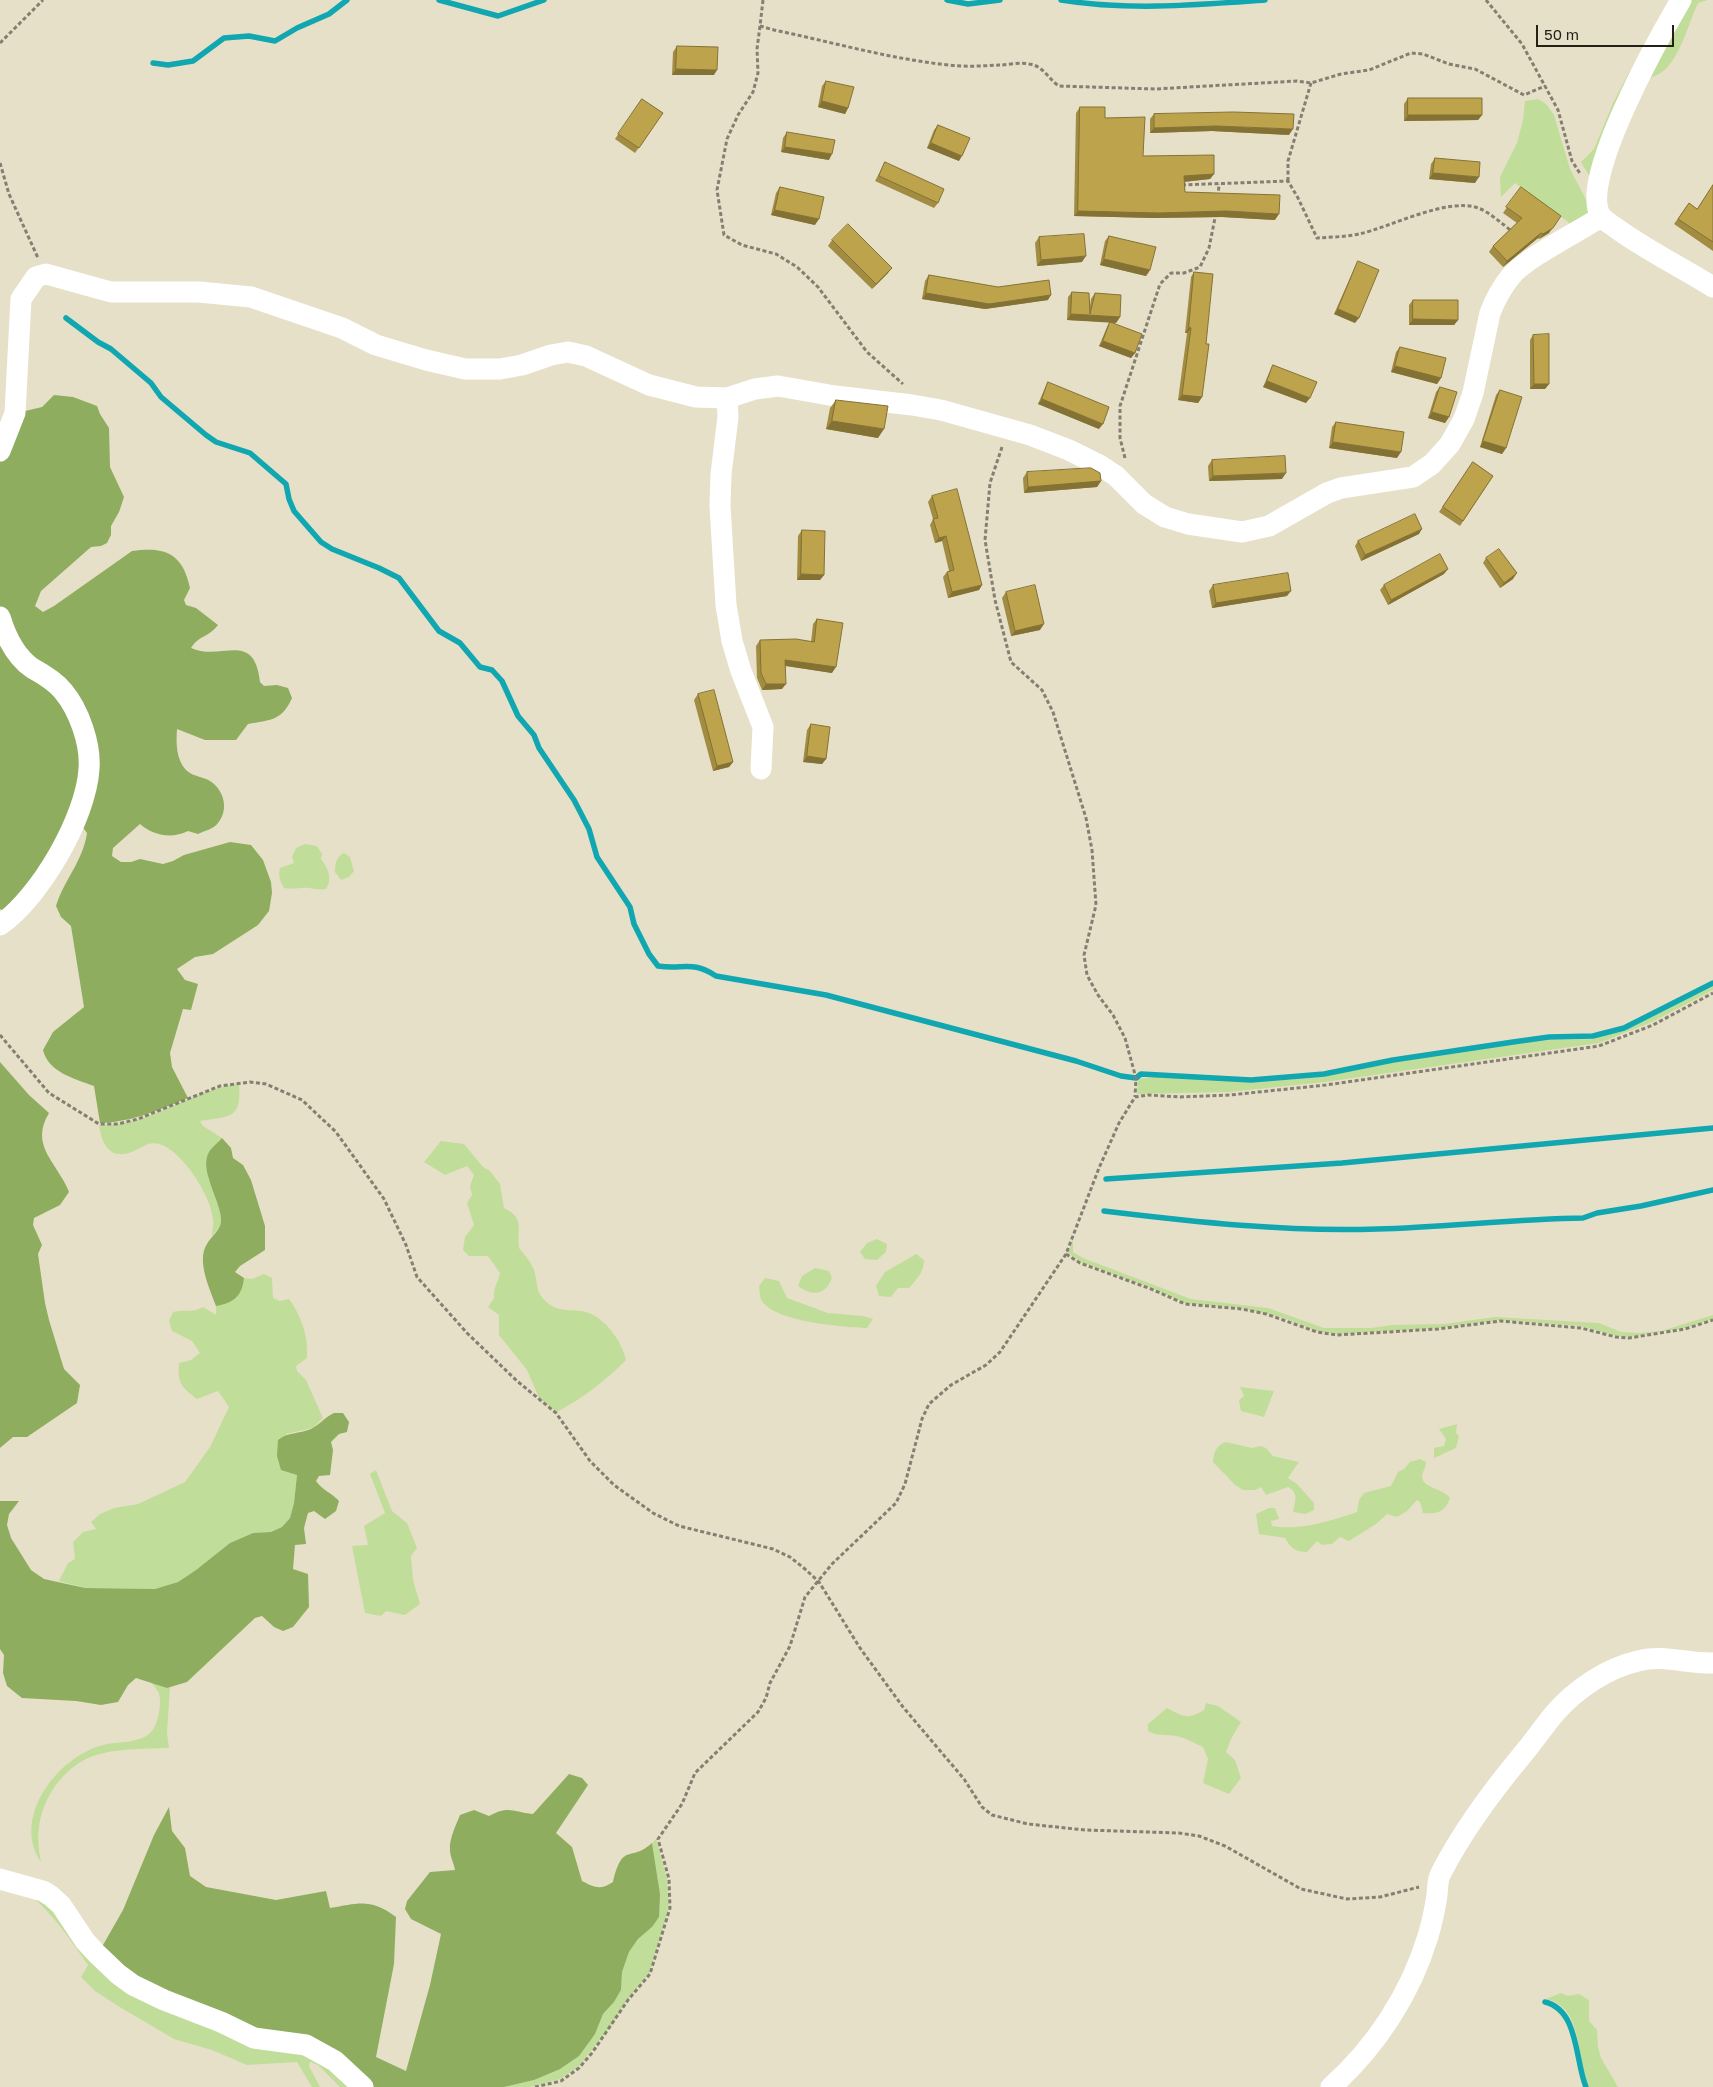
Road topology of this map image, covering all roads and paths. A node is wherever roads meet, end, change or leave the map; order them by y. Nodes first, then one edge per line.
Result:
1 (42, 0) edge
2 (763, 0) edge
3 (1486, 0) edge
4 (1681, 0) edge
5 (760, 26) junction
6 (0, 43) edge
7 (1311, 83) junction
8 (1545, 86) junction
9 (0, 163) edge
10 (1288, 181) junction
11 (1219, 184) junction
12 (1180, 185) edge
13 (1599, 208) junction
14 (1542, 253) junction
15 (46, 274) junction
16 (1713, 287) edge
17 (727, 398) junction
18 (912, 405) junction
19 (1008, 428) junction
20 (0, 451) edge
21 (1123, 484) junction
22 (0, 617) edge
23 (761, 770) dead end
24 (0, 925) edge
25 (1713, 993) edge
26 (0, 1035) edge
27 (1135, 1097) junction
28 (1066, 1254) junction
29 (1713, 1320) edge
30 (819, 1582) junction
31 (1713, 1663) edge
32 (0, 1879) edge
33 (1438, 1882) junction
34 (363, 2087) edge
35 (535, 2087) edge
36 (1331, 2087) edge

1 - 6 path
2 - 5 path
3 - 8 path
4 - 13 street
5 - 7 path
5 - 18 path
7 - 8 path
7 - 10 path
8 - 13 path
9 - 15 path
10 - 11 path
10 - 14 path
11 - 12 path
11 - 21 path
13 - 14 street
13 - 16 street
14 - 21 street
15 - 17 street
15 - 20 street
17 - 18 street
17 - 23 street
18 - 19 street
19 - 21 street
19 - 27 path
22 - 24 street
25 - 27 path
26 - 30 path
27 - 28 path
28 - 29 path
28 - 30 path
30 - 33 path
30 - 35 path
31 - 33 street
32 - 34 street
33 - 36 street

